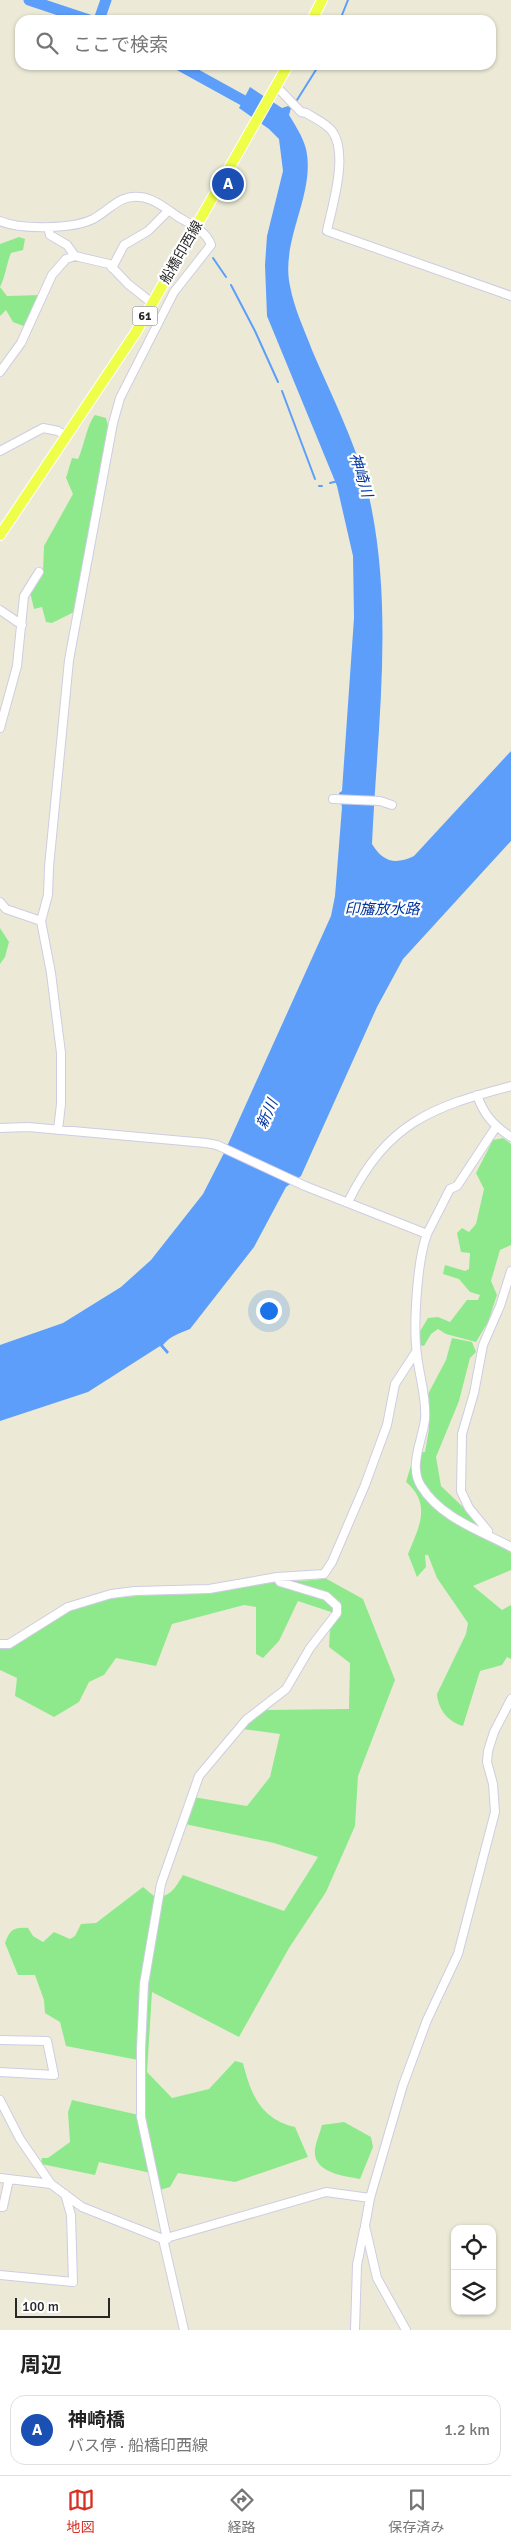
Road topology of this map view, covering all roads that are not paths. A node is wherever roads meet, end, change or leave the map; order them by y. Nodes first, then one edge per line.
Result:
1 (322, 0) edge
2 (314, 15) edge
3 (285, 70) edge
4 (275, 88) junction
5 (168, 211) junction
6 (0, 222) edge
7 (48, 227) junction
8 (195, 227) junction
9 (75, 256) junction
10 (112, 268) junction
11 (511, 296) edge
12 (152, 302) junction
13 (0, 372) edge
14 (66, 436) junction
15 (0, 451) edge
16 (0, 534) edge
17 (39, 572) dead end
18 (0, 610) edge
19 (22, 626) junction
20 (0, 728) edge
21 (333, 799) dead end
22 (392, 805) dead end
23 (0, 902) edge
24 (41, 921) junction
25 (511, 1086) edge
26 (477, 1094) junction
27 (496, 1126) junction
28 (0, 1128) edge
29 (58, 1130) junction
30 (511, 1137) edge
31 (348, 1202) junction
32 (427, 1234) junction
33 (511, 1271) edge
34 (416, 1352) junction
35 (495, 1538) junction
36 (511, 1546) edge
37 (277, 1576) junction
38 (0, 1644) edge
39 (511, 1699) edge
40 (0, 2040) edge
41 (0, 2072) edge
42 (0, 2100) edge
43 (0, 2178) edge
44 (9, 2179) junction
45 (50, 2184) junction
46 (65, 2194) junction
47 (370, 2198) junction
48 (0, 2207) edge
49 (365, 2226) junction
50 (165, 2239) junction
51 (0, 2275) edge
52 (184, 2330) edge
53 (354, 2330) edge
54 (406, 2330) edge

1 - 2 main road
3 - 4 main road, 船橋印西線 / 61
4 - 8 main road, 船橋印西線 / 61
4 - 11 street
5 - 7 street
5 - 8 street
5 - 10 street
6 - 7 street
7 - 9 street
8 - 12 main road, 船橋印西線 / 61
8 - 24 street
9 - 10 street
9 - 13 street
10 - 12 street
12 - 14 main road, 船橋印西線 / 61
14 - 15 street
14 - 16 main road, 船橋印西線 / 61
17 - 19 street
18 - 19 street
19 - 20 street
21 - 22 street
23 - 24 street
24 - 29 street
25 - 26 street
26 - 27 street
26 - 31 street
27 - 30 street
27 - 32 street
28 - 29 street
29 - 31 street
31 - 32 street
32 - 34 street
33 - 35 street
34 - 35 street
34 - 37 street
35 - 36 street
37 - 38 street
37 - 50 street
39 - 47 street
40 - 41 street
42 - 45 street
43 - 44 street
44 - 45 street
44 - 48 street
45 - 46 street
46 - 50 street
46 - 51 street
47 - 49 street
47 - 50 street
49 - 53 street
49 - 54 street
50 - 52 street

